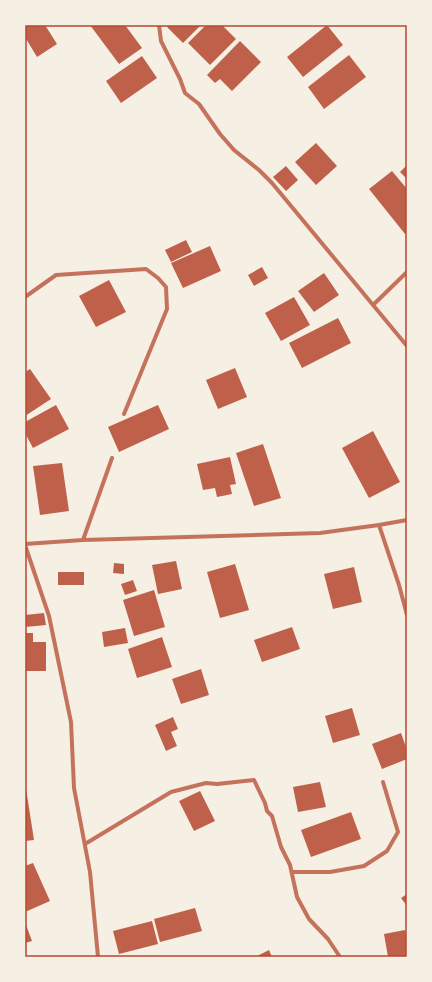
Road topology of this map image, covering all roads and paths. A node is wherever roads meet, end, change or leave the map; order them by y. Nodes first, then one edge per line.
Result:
1 (159, 25) edge
2 (407, 272) edge
3 (25, 297) edge
4 (373, 305) junction
5 (407, 346) edge
6 (124, 414) dead end
7 (112, 458) dead end
8 (407, 520) edge
9 (379, 526) junction
10 (83, 540) junction
11 (25, 544) edge
12 (407, 615) edge
13 (383, 782) dead end
14 (85, 844) junction
15 (292, 872) junction
16 (98, 957) edge
17 (340, 957) edge

1 - 4 street
2 - 4 street
3 - 6 street
4 - 5 street
7 - 10 street
8 - 9 street
9 - 10 street
9 - 12 street
10 - 11 street
11 - 14 street
13 - 15 street
14 - 15 street
14 - 16 street
15 - 17 street

